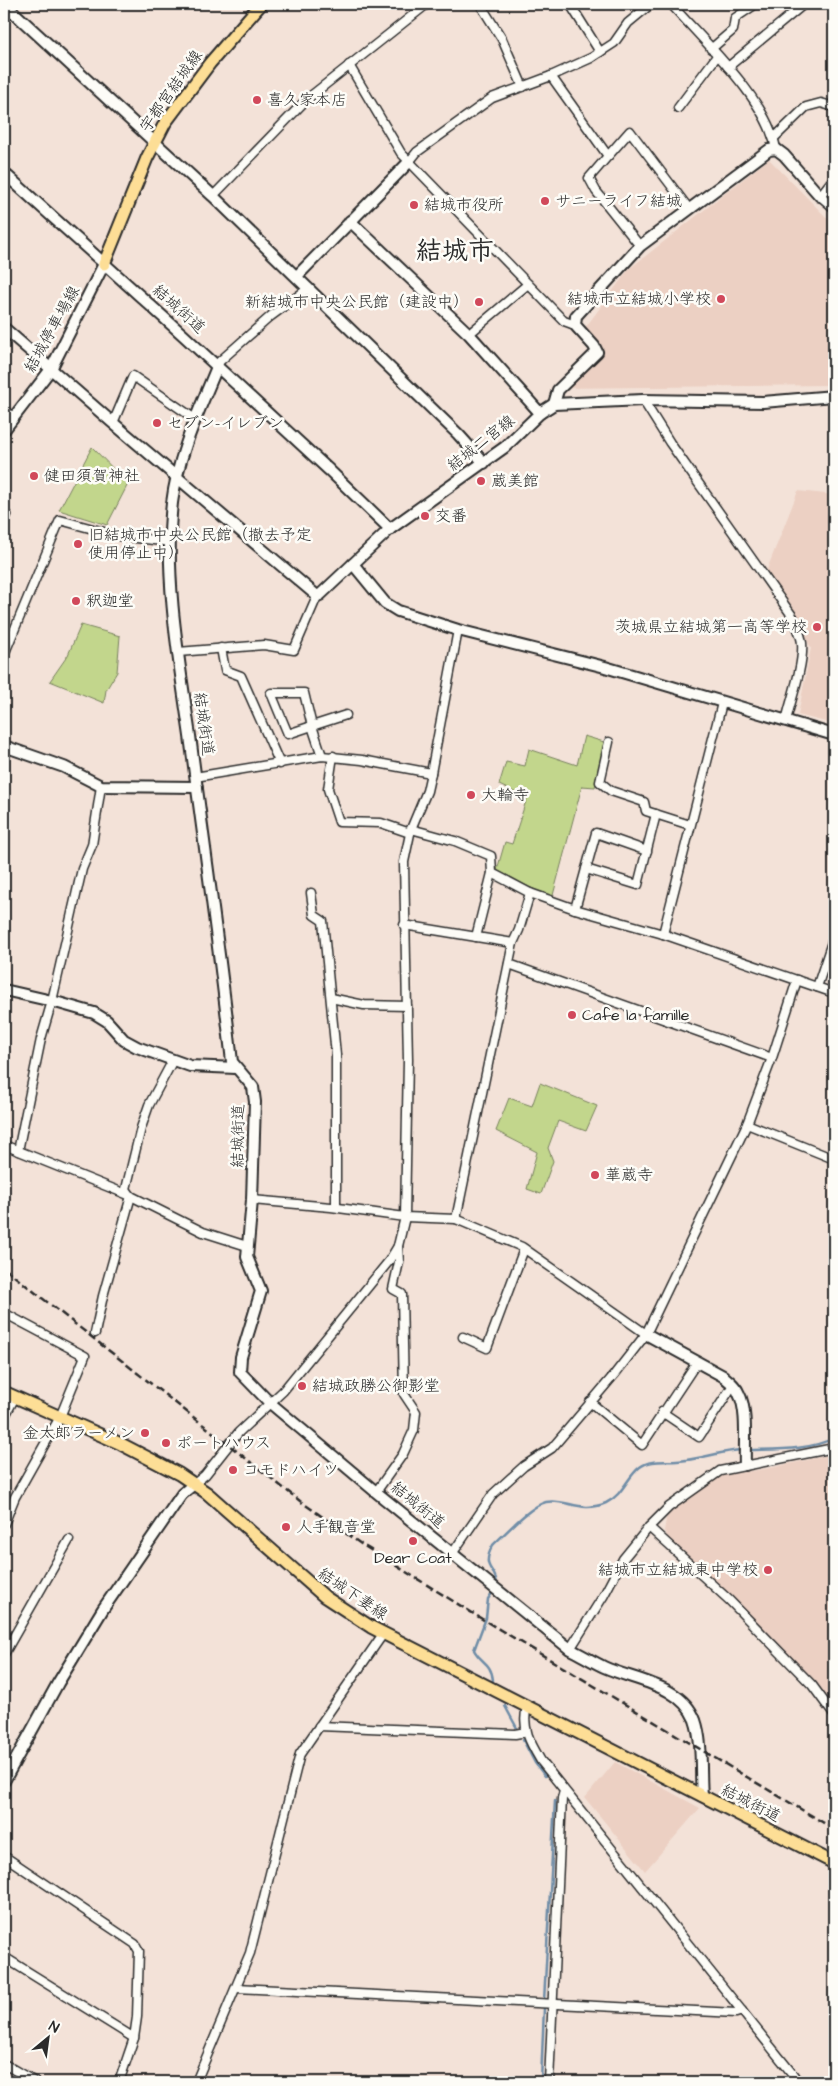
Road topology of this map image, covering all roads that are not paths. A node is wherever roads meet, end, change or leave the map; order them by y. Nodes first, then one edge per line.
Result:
1 (261, 4) edge
2 (427, 4) edge
3 (480, 4) edge
4 (570, 4) edge
5 (651, 4) edge
6 (671, 4) edge
7 (756, 4) edge
8 (804, 4) edge
9 (6, 10) edge
10 (711, 49) junction
11 (600, 52) junction
12 (717, 56) junction
13 (349, 66) junction
14 (728, 67) junction
15 (551, 76) junction
16 (523, 87) junction
17 (834, 107) edge
18 (678, 108) dead end
19 (774, 138) junction
20 (154, 142) junction
21 (776, 149) junction
22 (608, 156) junction
23 (409, 162) junction
24 (4, 173) edge
25 (834, 178) edge
26 (213, 196) junction
27 (820, 196) junction
28 (834, 208) edge
29 (689, 210) junction
30 (350, 221) junction
31 (640, 246) junction
32 (104, 264) junction
33 (296, 276) junction
34 (528, 284) junction
35 (309, 288) junction
36 (575, 325) junction
37 (4, 328) edge
38 (469, 334) junction
39 (217, 367) junction
40 (50, 369) junction
41 (834, 396) edge
42 (643, 400) junction
43 (554, 404) junction
44 (4, 410) edge
45 (540, 413) junction
46 (13, 417) junction
47 (195, 419) junction
48 (113, 423) junction
49 (4, 430) edge
50 (484, 462) junction
51 (177, 477) junction
52 (4, 513) edge
53 (4, 521) edge
54 (390, 529) junction
55 (171, 542) junction
56 (353, 564) junction
57 (320, 595) junction
58 (458, 630) junction
59 (221, 648) junction
60 (4, 649) edge
61 (178, 652) junction
62 (722, 702) junction
63 (346, 715) dead end
64 (786, 721) junction
65 (312, 726) junction
66 (834, 735) edge
67 (609, 742) dead end
68 (4, 746) edge
69 (322, 756) junction
70 (333, 756) junction
71 (280, 764) junction
72 (431, 773) junction
73 (196, 782) junction
74 (101, 786) junction
75 (656, 814) junction
76 (690, 825) junction
77 (410, 831) junction
78 (647, 851) junction
79 (586, 870) junction
80 (492, 872) junction
81 (311, 893) dead end
82 (530, 893) junction
83 (575, 909) junction
84 (404, 925) junction
85 (663, 934) junction
86 (834, 936) edge
87 (476, 937) junction
88 (513, 943) junction
89 (509, 964) junction
90 (797, 980) junction
91 (818, 987) junction
92 (4, 990) edge
93 (834, 993) edge
94 (332, 998) junction
95 (52, 1001) junction
96 (407, 1006) junction
97 (772, 1058) junction
98 (173, 1060) junction
99 (236, 1068) junction
100 (747, 1124) junction
101 (4, 1145) edge
102 (18, 1151) junction
103 (834, 1159) edge
104 (132, 1196) junction
105 (252, 1200) junction
106 (336, 1207) junction
107 (405, 1217) junction
108 (456, 1219) junction
109 (247, 1246) junction
110 (398, 1246) junction
111 (524, 1249) junction
112 (4, 1313) edge
113 (95, 1333) dead end
114 (646, 1334) junction
115 (464, 1338) dead end
116 (697, 1362) junction
117 (733, 1385) junction
118 (4, 1392) edge
119 (15, 1398) junction
120 (269, 1402) junction
121 (590, 1402) junction
122 (662, 1412) junction
123 (60, 1417) junction
124 (4, 1418) edge
125 (834, 1448) edge
126 (745, 1465) junction
127 (194, 1484) junction
128 (376, 1492) junction
129 (4, 1524) edge
130 (648, 1527) junction
131 (69, 1540) dead end
132 (452, 1554) junction
133 (383, 1634) junction
134 (570, 1649) junction
135 (4, 1654) edge
136 (527, 1707) junction
137 (834, 1715) edge
138 (319, 1726) junction
139 (526, 1732) junction
140 (4, 1781) edge
141 (564, 1790) junction
142 (702, 1796) junction
143 (4, 1856) edge
144 (834, 1863) edge
145 (4, 1957) edge
146 (236, 1988) junction
147 (552, 2005) junction
148 (742, 2011) junction
149 (134, 2038) junction
150 (4, 2064) edge
151 (35, 2082) edge
152 (119, 2082) edge
153 (196, 2082) edge
154 (549, 2082) edge
155 (799, 2082) edge

1 - 20 main road, 宇都宮結城線
2 - 13 street
3 - 16 street
4 - 11 street
5 - 11 street
6 - 10 street
7 - 10 street
8 - 14 street
9 - 20 street
10 - 12 street
11 - 15 street
12 - 14 street
12 - 18 street
13 - 23 street
13 - 26 street
14 - 19 street
15 - 16 street
15 - 22 street
16 - 23 street
17 - 19 street
19 - 21 street
20 - 26 street
20 - 32 main road, 宇都宮結城線
21 - 27 street
21 - 29 street
22 - 29 street
22 - 31 street
23 - 30 street
23 - 34 street
24 - 32 street, 結城街道
25 - 27 street
26 - 33 street
27 - 28 street
29 - 31 street
30 - 33 street
30 - 38 street
31 - 36 street
32 - 39 street, 結城街道
32 - 40 street, 結城停車場線
33 - 35 street
34 - 36 street
34 - 38 street
35 - 39 street
35 - 50 street
36 - 43 street
37 - 40 street
38 - 45 street
39 - 47 street, 結城街道
39 - 54 street
40 - 46 street, 結城停車場線
40 - 48 street
41 - 42 street
42 - 43 street
42 - 64 street
43 - 45 street, 結城二宮線
44 - 46 street
45 - 50 street, 結城二宮線
46 - 49 street, 結城停車場線
47 - 48 street
47 - 51 street, 結城街道
48 - 51 street
50 - 54 street, 結城二宮線
51 - 55 street, 結城街道
51 - 57 street
52 - 53 street
54 - 56 street, 結城二宮線
55 - 60 street
55 - 61 street, 結城街道
56 - 57 street, 結城二宮線
56 - 58 street
57 - 59 street
58 - 62 street
58 - 72 street
59 - 61 street
59 - 71 street
61 - 73 street, 結城街道
62 - 64 street
62 - 76 street
63 - 65 street
64 - 66 street
65 - 65 street
65 - 69 street
67 - 75 street
68 - 74 street
69 - 70 street
69 - 71 street
70 - 72 street
70 - 77 street
71 - 73 street
72 - 77 street
73 - 74 street
73 - 99 street, 結城街道
74 - 95 street
75 - 76 street
75 - 78 street
76 - 85 street
77 - 80 street
77 - 84 street
78 - 79 street
78 - 79 street
79 - 83 street
80 - 82 street
80 - 87 street
81 - 94 street
82 - 83 street
82 - 88 street
83 - 85 street
84 - 87 street
84 - 96 street
85 - 90 street
86 - 91 street
87 - 88 street
88 - 89 street
89 - 97 street
89 - 108 street
90 - 91 street
90 - 97 street
91 - 93 street
92 - 95 street
94 - 96 street
94 - 106 street
95 - 98 street
95 - 102 street
96 - 107 street
97 - 100 street
98 - 99 street
98 - 104 street
99 - 105 street, 結城街道
100 - 103 street
100 - 114 street
101 - 102 street
102 - 104 street
104 - 109 street
104 - 113 street
105 - 106 street
105 - 109 street, 結城街道
106 - 107 street
107 - 108 street
107 - 110 street
108 - 111 street
109 - 120 street, 結城街道
110 - 120 street
110 - 128 street
111 - 114 street
111 - 115 street
112 - 123 street
114 - 116 street
114 - 121 street
116 - 117 street
116 - 122 street
117 - 122 street
117 - 126 street
118 - 119 main road, 結城下妻線
119 - 123 main road, 結城下妻線
119 - 124 street
120 - 127 street
120 - 128 street, 結城街道
121 - 122 street
121 - 132 street
123 - 127 main road, 結城下妻線
123 - 129 street
125 - 126 street
126 - 130 street
127 - 133 main road, 結城下妻線
127 - 140 street
128 - 132 street, 結城街道
130 - 134 street
130 - 137 street
131 - 135 street
132 - 134 street, 結城街道
133 - 136 main road, 結城下妻線
133 - 138 street
134 - 142 street, 結城街道
136 - 139 street
136 - 142 main road, 結城下妻線
138 - 139 street
138 - 146 street
139 - 141 street
141 - 147 street
141 - 148 street
142 - 144 main road, 結城街道
143 - 149 street
145 - 149 street
146 - 147 street
146 - 153 street
147 - 148 street
147 - 154 street
148 - 155 street
149 - 152 street
150 - 151 street

